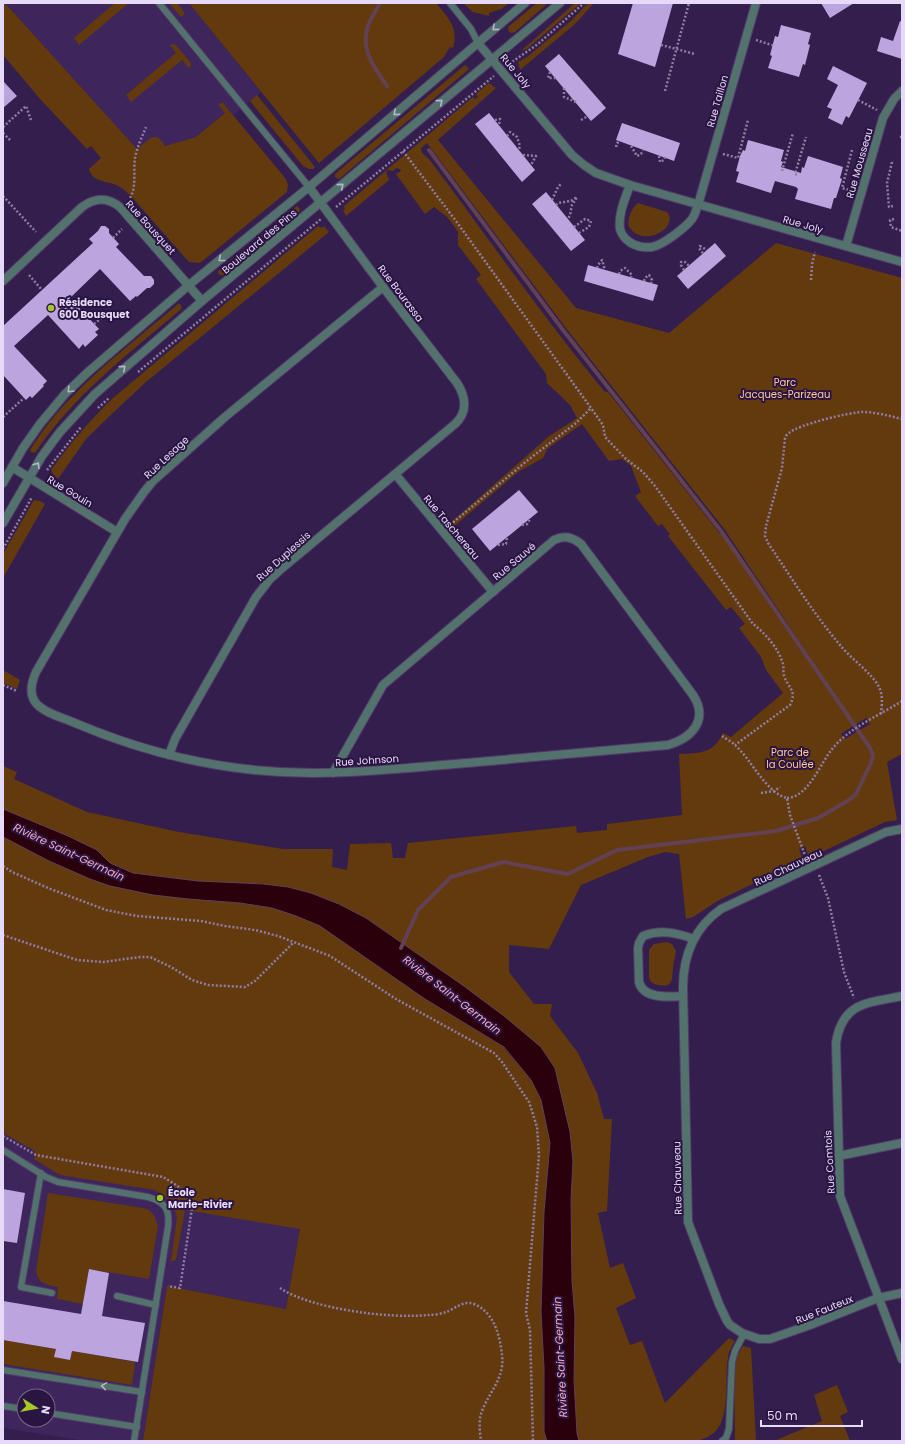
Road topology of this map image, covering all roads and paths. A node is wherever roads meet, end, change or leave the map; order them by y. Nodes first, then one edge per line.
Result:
1 (159, 3) edge
2 (450, 3) edge
3 (525, 3) edge
4 (560, 3) edge
5 (584, 3) edge
6 (689, 3) edge
7 (756, 3) edge
8 (746, 38) junction
9 (478, 42) junction
10 (661, 44) dead end
11 (775, 46) dead end
12 (677, 48) junction
13 (695, 54) dead end
14 (517, 58) dead end
15 (493, 59) junction
16 (550, 72) dead end
17 (556, 78) dead end
18 (488, 80) dead end
19 (564, 88) dead end
20 (665, 91) dead end
21 (902, 91) edge
22 (858, 100) dead end
23 (576, 102) dead end
24 (885, 114) junction
25 (588, 116) dead end
26 (31, 120) dead end
27 (495, 120) dead end
28 (581, 120) dead end
29 (748, 120) dead end
30 (499, 125) dead end
31 (3, 127) edge
32 (146, 127) dead end
33 (3, 133) edge
34 (793, 133) dead end
35 (507, 136) dead end
36 (806, 137) dead end
37 (10, 140) dead end
38 (620, 142) dead end
39 (631, 146) dead end
40 (616, 147) dead end
41 (401, 148) dead end
42 (518, 149) dead end
43 (643, 150) dead end
44 (852, 150) dead end
45 (403, 151) junction
46 (713, 151) junction
47 (523, 155) dead end
48 (660, 156) dead end
49 (665, 157) dead end
50 (892, 162) dead end
51 (531, 165) dead end
52 (782, 172) dead end
53 (797, 175) dead end
54 (562, 183) dead end
55 (630, 185) junction
56 (309, 187) junction
57 (842, 188) dead end
58 (888, 195) junction
59 (892, 195) dead end
60 (3, 196) edge
61 (130, 198) dead end
62 (552, 200) dead end
63 (342, 202) dead end
64 (321, 203) junction
65 (556, 205) dead end
66 (698, 205) junction
67 (893, 206) dead end
68 (568, 219) dead end
69 (894, 219) dead end
70 (315, 224) dead end
71 (574, 227) dead end
72 (122, 229) dead end
73 (902, 230) edge
74 (36, 232) dead end
75 (579, 233) dead end
76 (114, 238) dead end
77 (846, 246) junction
78 (707, 250) dead end
79 (815, 252) dead end
80 (703, 253) dead end
81 (902, 262) edge
82 (689, 266) dead end
83 (597, 268) dead end
84 (605, 270) dead end
85 (684, 270) dead end
86 (619, 274) dead end
87 (29, 276) dead end
88 (632, 277) dead end
89 (811, 280) dead end
90 (3, 281) edge
91 (644, 281) dead end
92 (651, 283) dead end
93 (189, 285) junction
94 (383, 287) junction
95 (42, 290) dead end
96 (202, 301) junction
97 (111, 311) dead end
98 (94, 324) dead end
99 (136, 374) dead end
100 (113, 394) dead end
101 (24, 398) dead end
102 (591, 408) junction
103 (96, 410) dead end
104 (462, 414) joint
105 (3, 417) edge
106 (902, 419) edge
107 (85, 422) dead end
108 (12, 467) junction
109 (49, 468) dead end
110 (396, 475) junction
111 (29, 478) junction
112 (3, 483) edge
113 (31, 500) dead end
114 (530, 519) dead end
115 (3, 523) edge
116 (522, 525) dead end
117 (117, 532) junction
118 (443, 532) junction
119 (507, 538) dead end
120 (498, 545) dead end
121 (3, 549) edge
122 (493, 592) junction
123 (3, 685) edge
124 (17, 691) dead end
125 (31, 696) joint
126 (902, 701) edge
127 (700, 712) joint
128 (881, 714) junction
129 (722, 736) dead end
130 (735, 745) junction
131 (169, 755) junction
132 (333, 772) junction
133 (780, 787) dead end
134 (774, 791) junction
135 (761, 793) dead end
136 (787, 798) junction
137 (902, 829) edge
138 (806, 858) dead end
139 (3, 866) edge
140 (819, 875) dead end
141 (3, 935) edge
142 (694, 939) junction
143 (293, 943) junction
144 (683, 996) junction
145 (902, 996) edge
146 (854, 998) dead end
147 (3, 1136) edge
148 (902, 1143) edge
149 (3, 1150) edge
150 (838, 1156) junction
151 (41, 1173) junction
152 (180, 1288) dead end
153 (280, 1288) dead end
154 (52, 1293) dead end
155 (902, 1293) edge
156 (117, 1296) dead end
157 (878, 1298) junction
158 (156, 1305) junction
159 (744, 1334) junction
160 (753, 1338) joint
161 (902, 1359) edge
162 (3, 1370) edge
163 (142, 1392) junction
164 (3, 1406) edge
165 (16, 1408) edge
166 (56, 1414) edge
167 (137, 1427) junction
168 (134, 1441) edge
169 (481, 1441) edge
170 (533, 1441) edge
171 (722, 1441) edge

1 - 56 lane
2 - 9 lane
3 -> 9 street, Boulevard des Pins
4 - 15 street, Boulevard des Pins
5 - 14 path
6 - 12 path
7 - 8 street, Rue Taillon
8 - 11 path
8 - 46 street, Rue Taillon
9 - 15 street, Rue Joly
9 -> 56 street, Boulevard des Pins
10 - 12 path
12 - 13 path
12 - 20 path
15 - 55 street, Rue Joly
64 -> 15 street, Boulevard des Pins
16 - 17 path
18 - 45 path
19 - 23 path
21 - 24 street, Rue Mousseau
22 - 24 path
24 - 77 street, Rue Mousseau
25 - 28 path
26 - 31 path
27 - 30 path
29 - 46 path
32 - 61 path
33 - 37 path
34 - 52 path
35 - 42 path
36 - 53 path
38 - 40 path
39 - 43 path
41 - 45 path
44 - 57 path
45 - 63 path
45 - 102 path
46 - 66 street, Rue Taillon
47 - 51 path
48 - 49 path
50 - 58 path
54 - 62 path
55 - 66 street, Rue Joly
55 - 66 street
56 - 64 street, Rue Bourassa
56 -> 93 street, Boulevard des Pins
58 - 59 path
58 - 67 path
60 - 74 path
64 - 94 street, Rue Bourassa
64 - 96 street, Boulevard des Pins
65 - 68 path
66 - 77 street, Rue Joly
69 - 73 path
70 - 99 path
71 - 75 path
72 - 76 path
77 - 81 street, Rue Joly
78 - 80 path
79 - 89 path
82 - 85 path
83 - 84 path
86 - 88 path
87 - 95 path
90 - 93 street, Rue Bousquet
91 - 92 path
93 - 96 street, Rue Bousquet
93 -> 108 street, Boulevard des Pins
94 - 104 street, Rue Bourassa
94 - 117 street, Rue Lesage
111 -> 96 street, Boulevard des Pins
97 - 98 path
100 - 103 path
101 - 105 path
102 - 118 path
102 - 130 path
104 - 110 street, Rue Duplessis
106 - 128 path
107 - 109 path
108 - 111 street, Rue Gouin
108 - 112 street, Boulevard des Pins
110 - 118 street, Rue Taschereau
110 - 131 street, Rue Duplessis
111 - 115 street, Boulevard des Pins
111 - 117 street, Rue Gouin
113 - 121 path
114 - 116 path
117 - 125 street, Rue Lesage
118 - 122 street, Rue Taschereau
119 - 120 path
122 - 127 street, Rue Sauvé
122 - 132 street, Rue Sauvé
123 - 124 path
125 - 131 street, Rue Johnson
126 - 128 path
127 - 132 street, Rue Johnson
128 - 136 path
129 - 130 path
130 - 134 path
131 - 132 street, Rue Johnson
133 - 134 path
134 - 135 path
134 - 136 path
136 - 138 path
137 - 142 street, Rue Chauveau
139 - 143 path
140 - 146 path
141 - 143 path
142 - 144 street, Rue Chauveau
142 - 144 street
143 - 170 path
144 - 159 street, Rue Chauveau
145 - 150 street, Rue Comtois
147 - 152 path
148 - 150 street
149 - 151 lane
150 - 157 street, Rue Comtois
151 - 154 lane
151 - 158 lane
153 - 169 path
155 - 157 street, Rue Fauteux
156 - 158 lane
157 - 160 street, Rue Fauteux
157 - 161 street, Rue Comtois
158 - 163 lane
159 - 160 street, Rue Chauveau
159 - 171 lane
163 -> 162 lane
163 - 167 lane
164 - 165 lane
166 - 167 lane
167 - 168 lane

